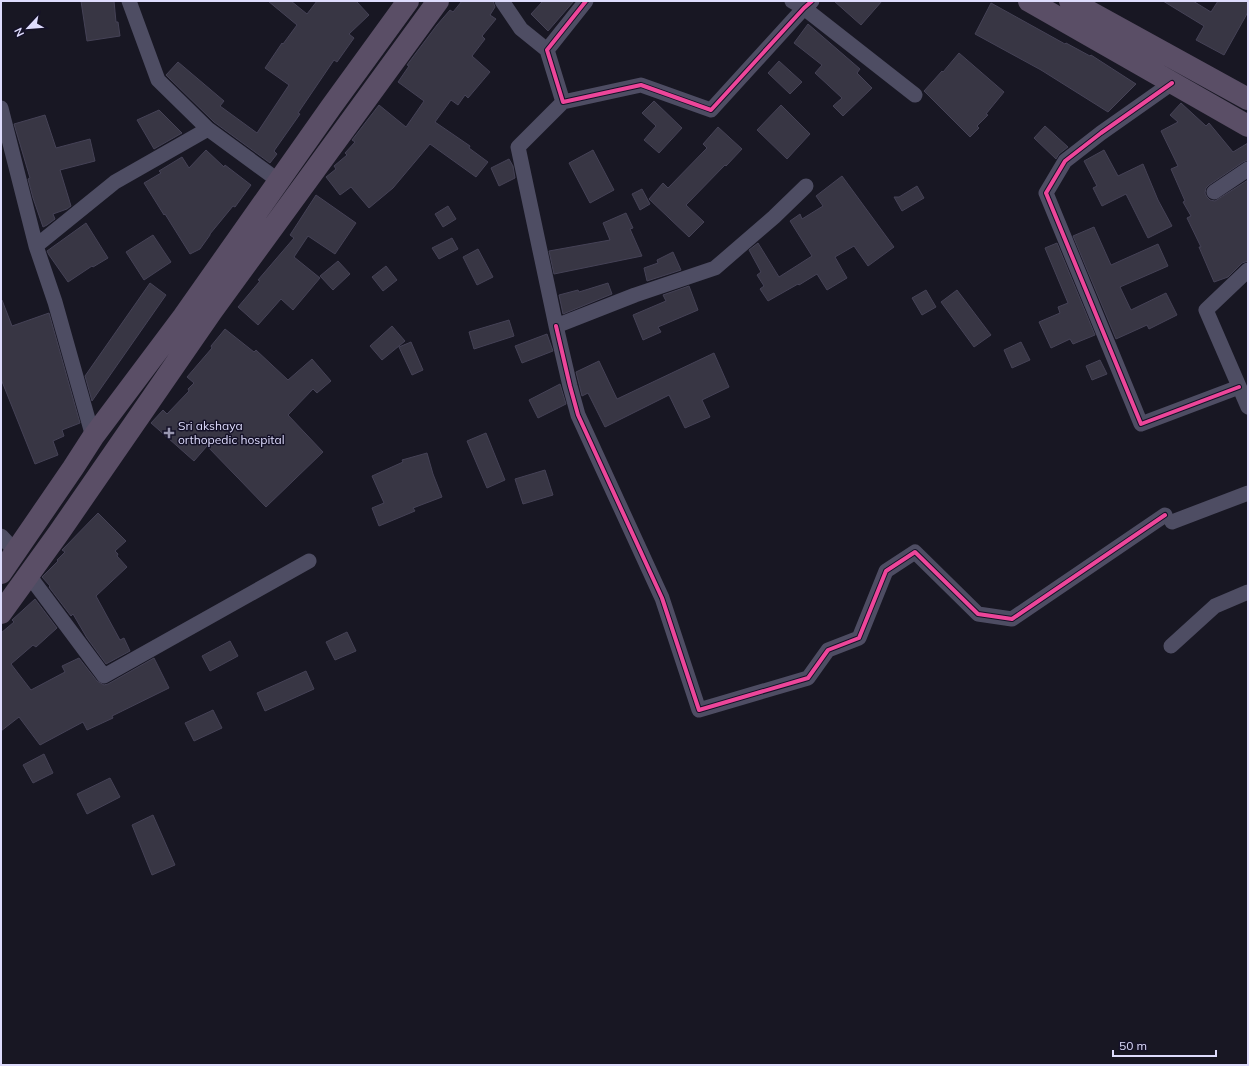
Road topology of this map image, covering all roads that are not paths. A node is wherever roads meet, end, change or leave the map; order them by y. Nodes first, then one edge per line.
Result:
1 (129, 1) edge
2 (408, 1) edge
3 (438, 1) edge
4 (502, 1) edge
5 (586, 1) edge
6 (1029, 1) edge
7 (1070, 1) edge
8 (803, 3) edge
9 (547, 50) junction
10 (1172, 83) junction
11 (915, 95) dead end
12 (1248, 99) edge
13 (563, 102) junction
14 (1, 108) edge
15 (1248, 126) edge
16 (208, 128) junction
17 (1248, 169) edge
18 (279, 181) junction
19 (806, 186) dead end
20 (1214, 192) dead end
21 (36, 246) junction
22 (1248, 270) edge
23 (556, 326) junction
24 (1240, 387) junction
25 (1248, 407) edge
26 (93, 437) junction
27 (1248, 492) edge
28 (1, 536) edge
29 (16, 552) junction
30 (309, 560) dead end
31 (1, 573) edge
32 (28, 574) junction
33 (1248, 592) edge
34 (1, 613) edge
35 (1171, 646) dead end

1 - 16 street
2 - 18 highway
3 - 32 highway
4 - 9 street
5 - 9 street
6 - 10 highway
7 - 12 highway
8 - 11 street
8 - 13 street
9 - 13 street
10 - 15 highway
10 - 24 street
13 - 23 street
14 - 21 street
16 - 18 street
16 - 21 street
17 - 20 street
18 - 26 highway
19 - 23 street
21 - 26 street
22 - 24 street
23 - 27 street
24 - 25 street
26 - 29 highway
28 - 29 street
29 - 31 highway
30 - 32 street
32 - 34 highway
33 - 35 street

